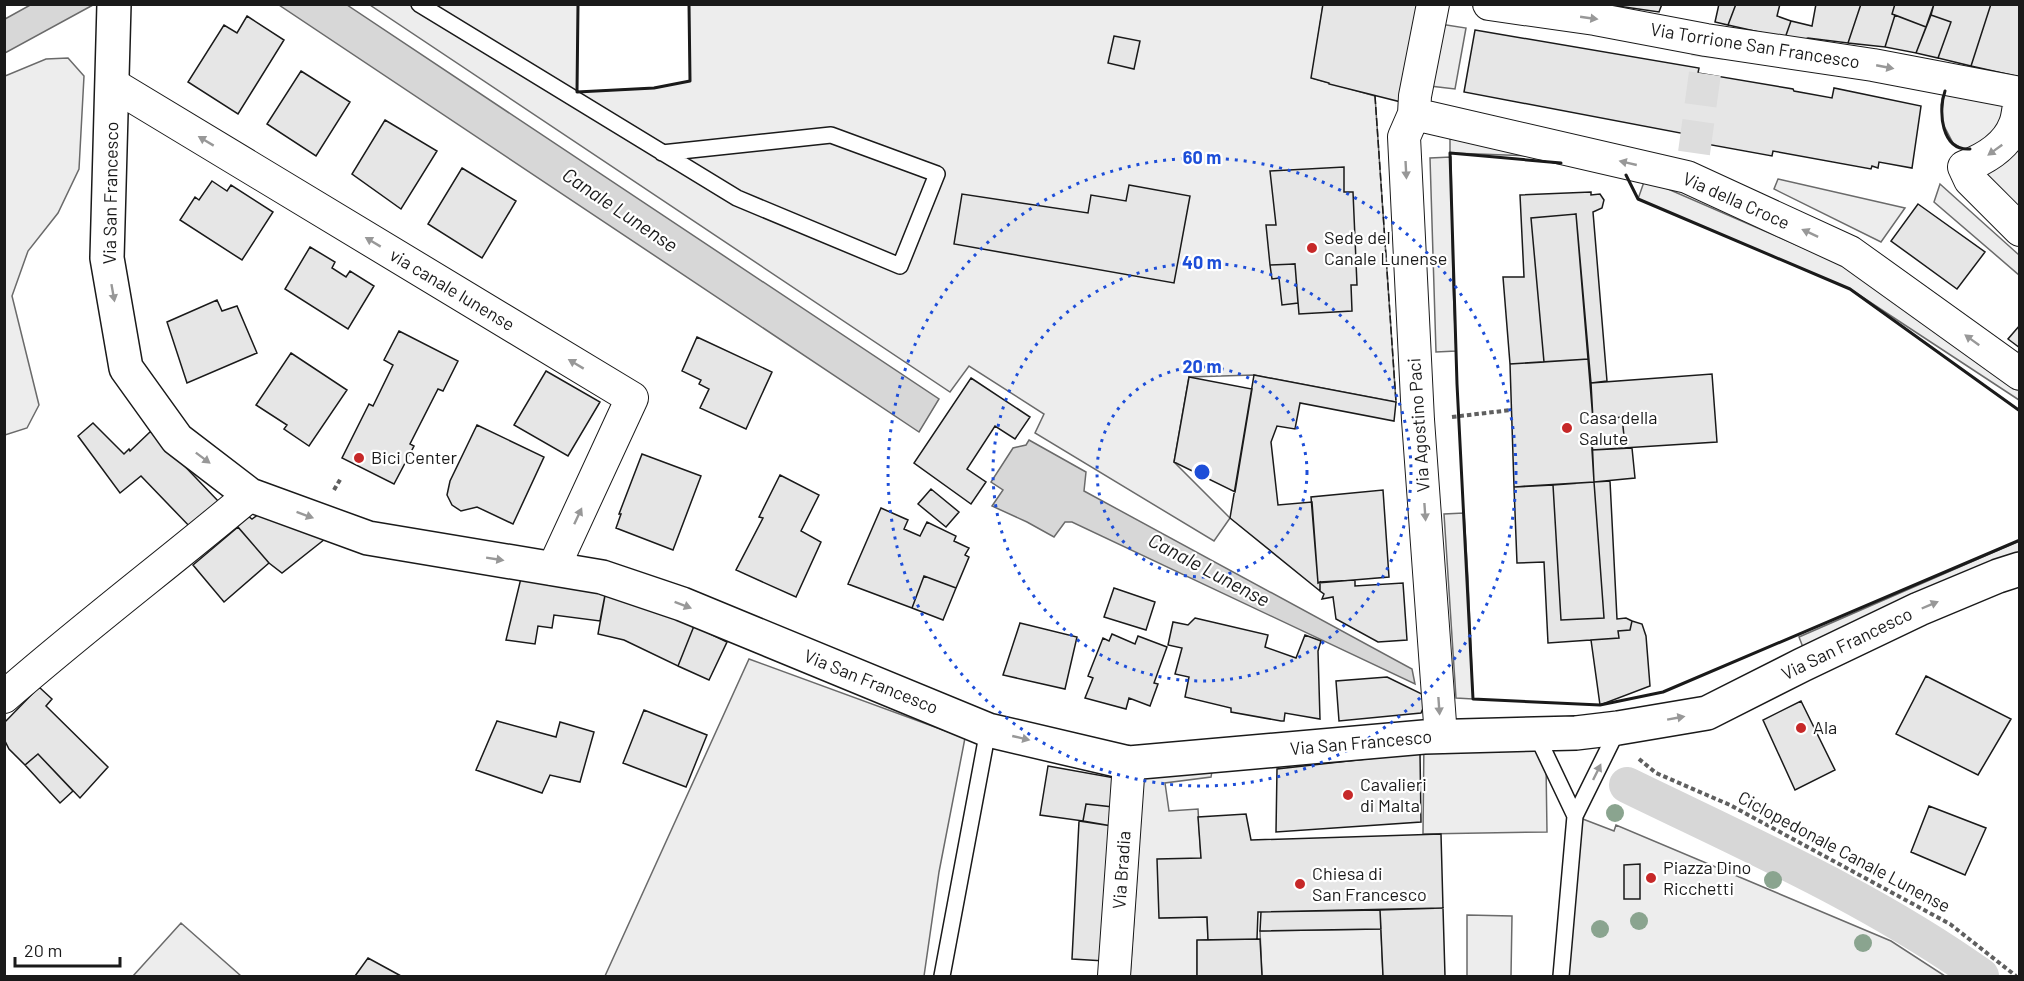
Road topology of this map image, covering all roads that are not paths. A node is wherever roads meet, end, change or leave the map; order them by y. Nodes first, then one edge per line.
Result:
1 (114, 4) edge
2 (419, 4) edge
3 (1433, 4) edge
4 (1489, 4) edge
5 (112, 84) junction
6 (2019, 93) edge
7 (2019, 100) edge
8 (1414, 114) junction
9 (662, 153) junction
10 (2019, 230) edge
11 (2019, 374) edge
12 (250, 495) junction
13 (553, 569) junction
14 (2019, 569) edge
15 (4, 697) edge
16 (1618, 728) junction
17 (988, 730) junction
18 (1536, 734) junction
19 (1441, 737) junction
20 (1129, 763) junction
21 (1575, 816) junction
22 (942, 976) edge
23 (1114, 976) edge
24 (1561, 976) edge

1 - 5 street, Via San Francesco
2 - 9 lane
3 - 8 street
4 -> 6 street, Via Torrione San Francesco
5 -> 12 street, Via San Francesco
13 -> 5 street, via canale lunense
7 -> 10 street
11 -> 8 street, Via della Croce
8 -> 19 street, Via Agostino Paci
9 - 9 lane
12 -> 13 street, Via San Francesco
12 - 15 street
13 -> 17 street, Via San Francesco
16 -> 14 street, Via San Francesco
16 - 18 street, Via San Francesco
21 -> 16 lane
17 -> 20 street, Via San Francesco
17 - 22 lane
18 - 19 street, Via San Francesco
18 - 21 lane
19 - 20 street, Via San Francesco
20 - 23 street, Via Bradia
21 - 24 lane

